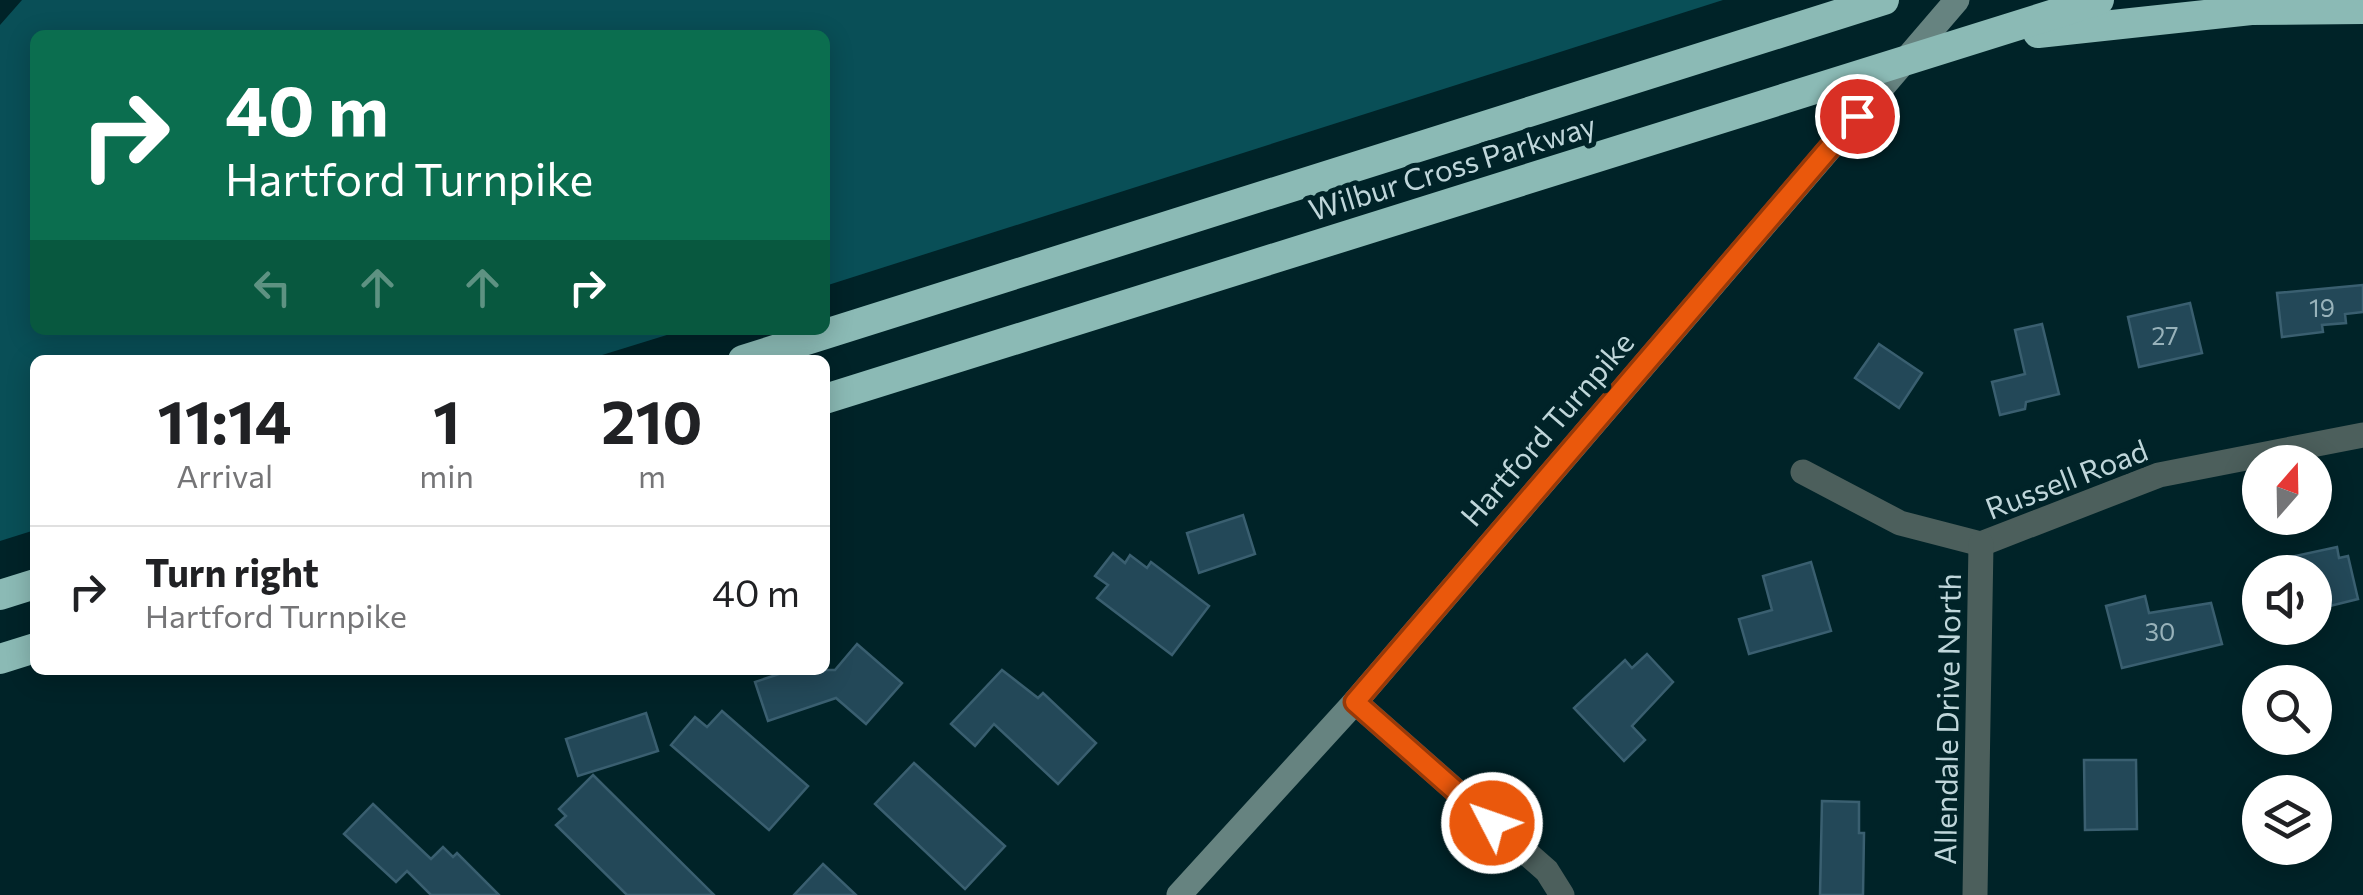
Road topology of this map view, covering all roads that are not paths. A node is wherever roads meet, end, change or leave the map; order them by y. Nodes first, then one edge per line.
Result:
1 (1884, 0) edge
2 (1957, 0) edge
3 (2100, 0) edge
4 (2363, 9) edge
5 (1965, 41) junction
6 (830, 333) edge
7 (822, 335) edge
8 (759, 355) edge
9 (830, 397) edge
10 (2363, 434) edge
11 (1803, 472) dead end
12 (1981, 544) junction
13 (30, 586) edge
14 (0, 595) edge
15 (30, 649) edge
16 (0, 658) edge
17 (1355, 702) junction
18 (1180, 895) edge
19 (1562, 895) edge
20 (1975, 895) edge

1 - 6 highway, Wilbur Cross Parkway
2 - 17 main road, Hartford Turnpike
3 - 5 highway, Wilbur Cross Parkway
4 - 5 highway
5 - 9 highway, Wilbur Cross Parkway
7 - 8 highway, Wilbur Cross Parkway
10 - 12 street, Russell Road
11 - 12 street, Russell Road
12 - 20 street, Allendale Drive North
13 - 14 highway
15 - 16 highway
17 - 18 main road, Hartford Turnpike
17 - 19 street

